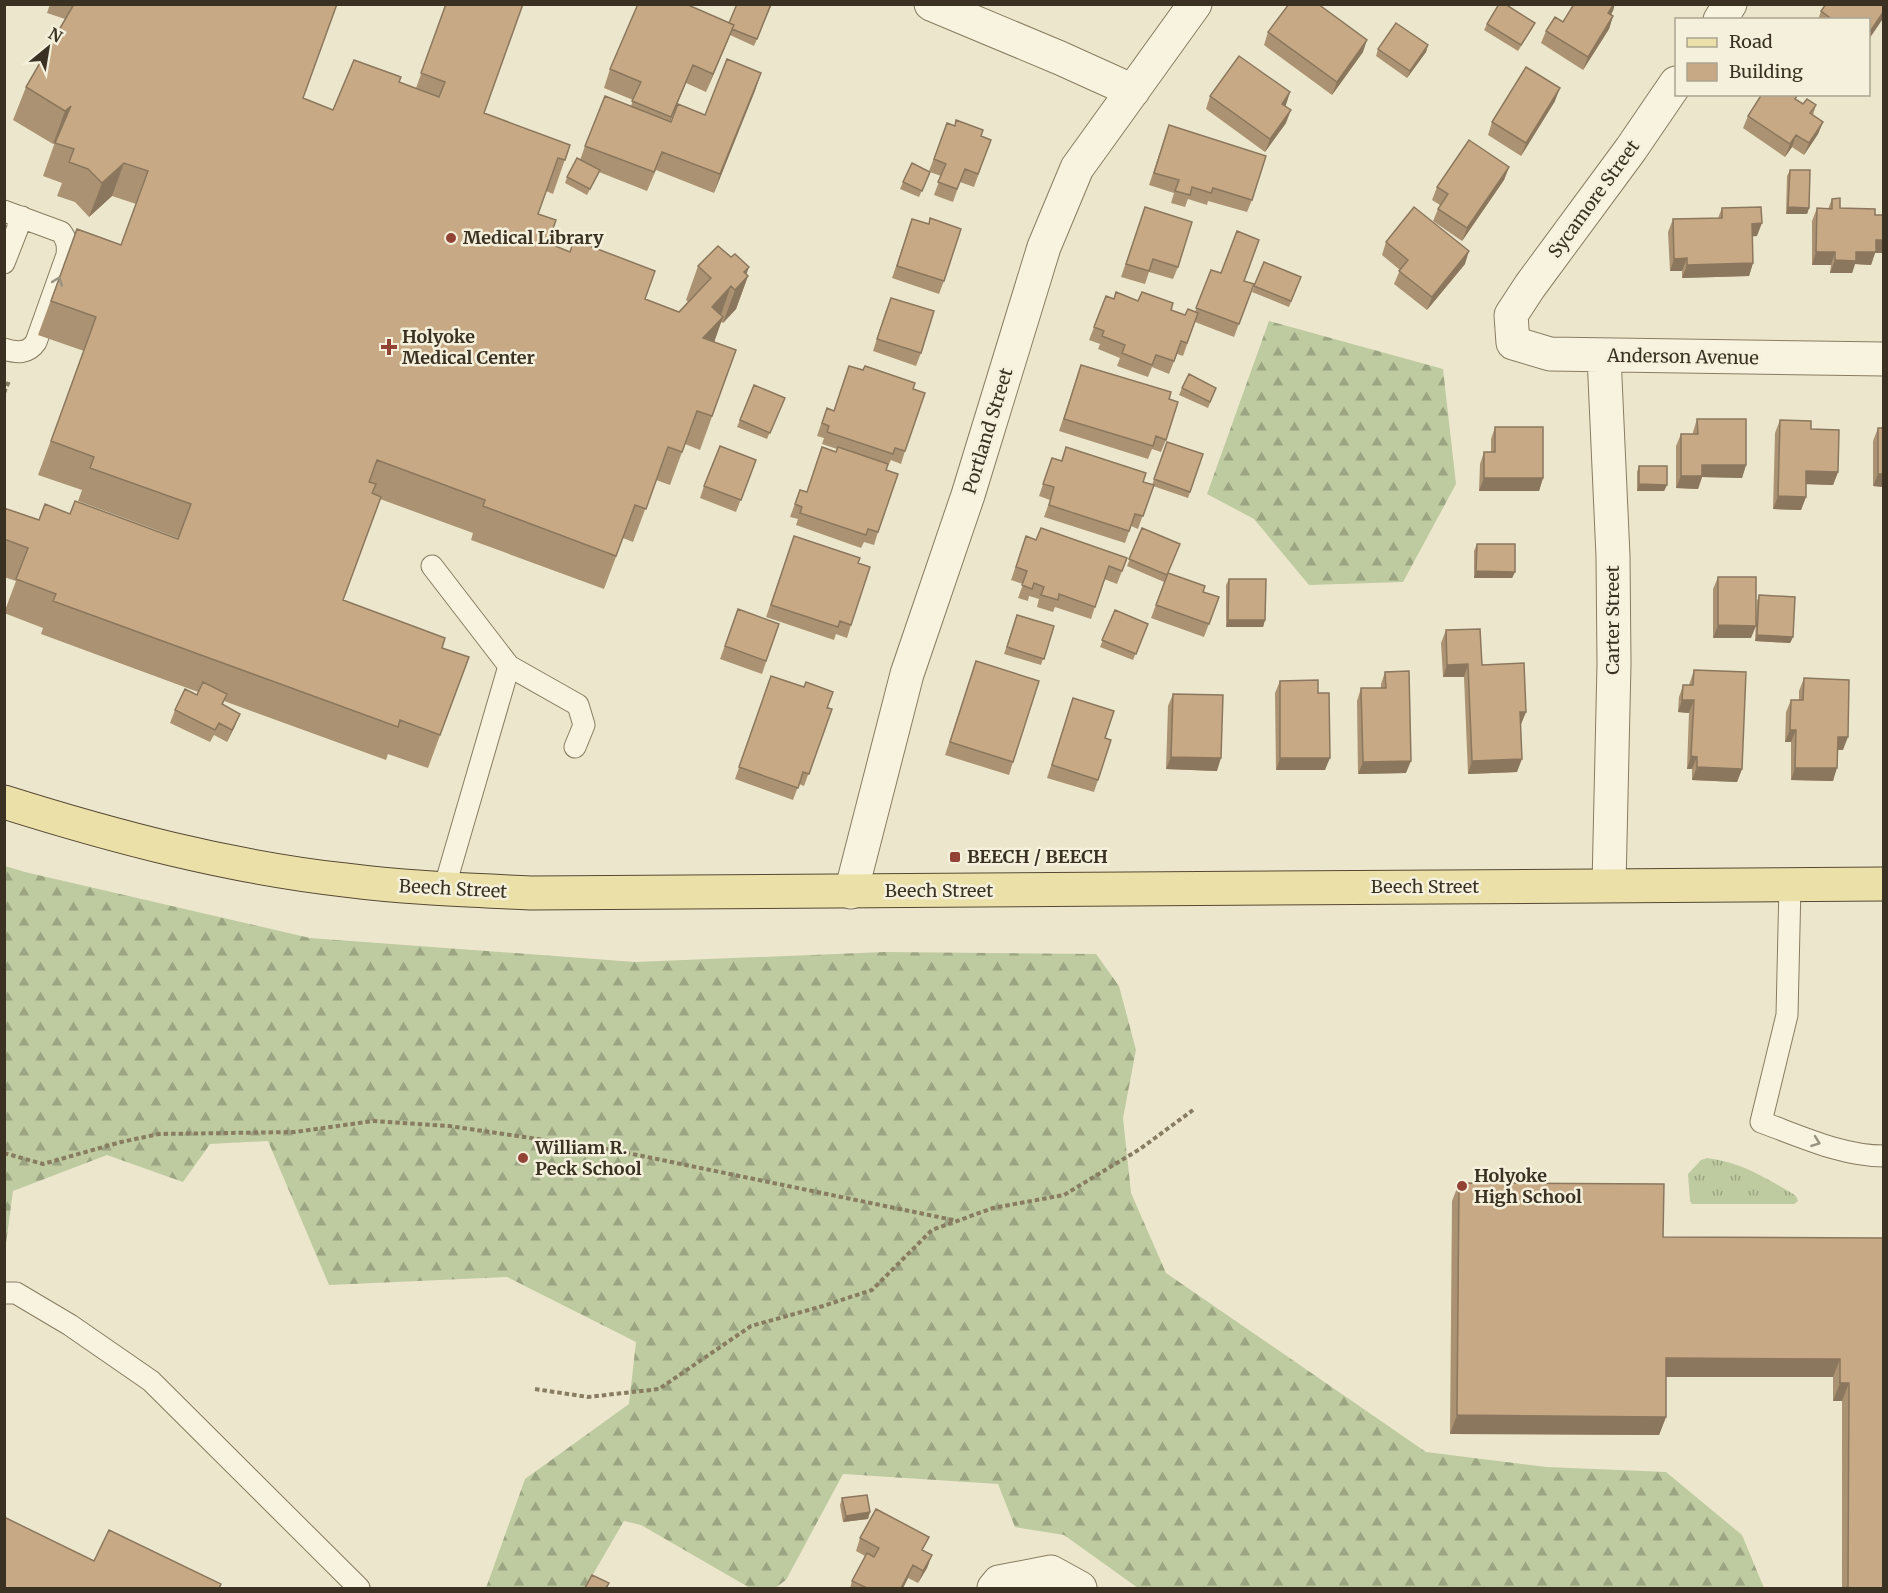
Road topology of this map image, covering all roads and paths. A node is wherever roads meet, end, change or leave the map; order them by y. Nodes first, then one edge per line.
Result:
1 (931, 4) edge
2 (1195, 4) edge
3 (1730, 4) edge
4 (1721, 18) edge
5 (1675, 86) edge
6 (1133, 91) junction
7 (13, 214) edge
8 (4, 262) edge
9 (1511, 315) joint
10 (4, 349) edge
11 (1604, 356) junction
12 (1884, 359) edge
13 (10, 378) dead end
14 (4, 393) edge
15 (432, 566) dead end
16 (509, 666) junction
17 (575, 747) dead end
18 (4, 802) edge
19 (1884, 884) edge
20 (1610, 885) junction
21 (1790, 885) junction
22 (444, 889) junction
23 (851, 892) junction
24 (1192, 1110) dead end
25 (4, 1153) edge
26 (1884, 1156) edge
27 (958, 1221) junction
28 (4, 1293) edge
29 (535, 1389) dead end
30 (359, 1588) edge
31 (994, 1588) edge
32 (1080, 1588) edge

1 - 6 street
2 - 6 street, Portland Street
3 - 4 street
5 - 9 street, Sycamore Street
6 - 23 street, Portland Street
7 - 8 lane
10 -> 7 lane
9 - 11 street, Anderson Avenue
11 - 12 street, Anderson Avenue
11 - 20 street, Carter Street
13 - 14 path
15 - 16 lane
16 - 17 lane
16 - 22 lane
18 - 22 main road, Beech Street
19 - 21 main road, Beech Street
20 - 21 main road, Beech Street
20 - 23 main road, Beech Street
21 -> 26 lane
22 - 23 main road, Beech Street
24 - 27 path
25 - 27 path
27 - 29 path
28 - 30 lane
31 - 32 street

